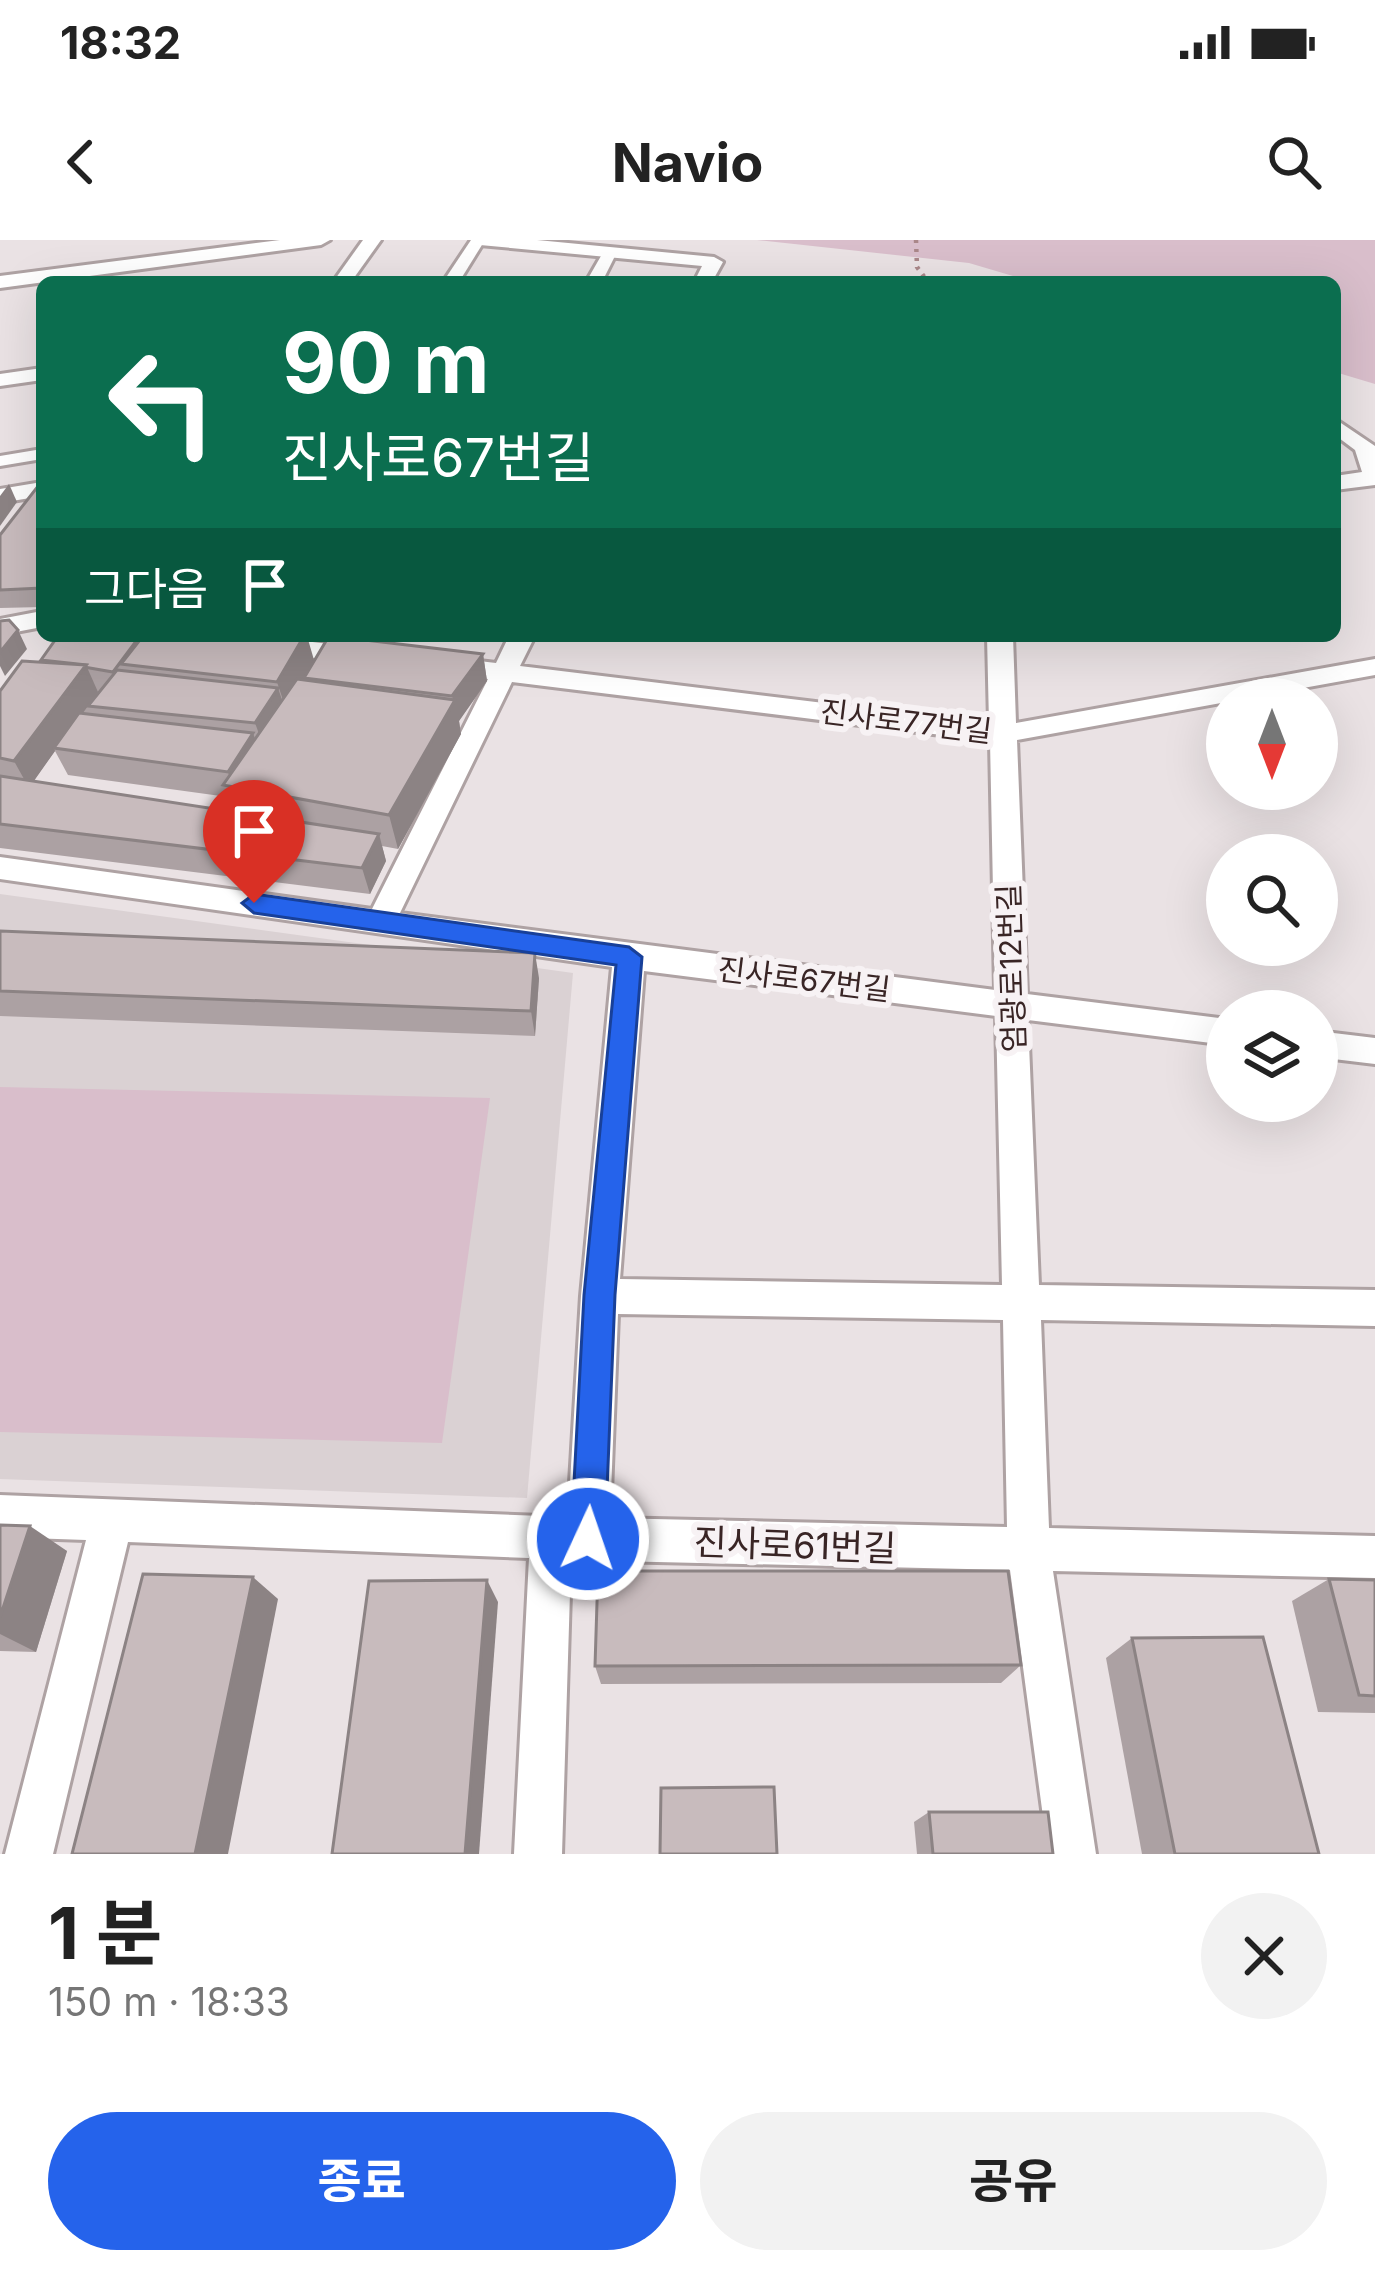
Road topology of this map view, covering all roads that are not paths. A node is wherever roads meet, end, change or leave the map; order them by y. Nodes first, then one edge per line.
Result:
1 (321, 240) edge
2 (372, 240) edge
3 (479, 240) edge
4 (610, 252) junction
5 (46, 276) edge
6 (346, 276) edge
7 (455, 276) edge
8 (597, 276) edge
9 (706, 276) edge
10 (36, 277) edge
11 (0, 282) edge
12 (36, 375) edge
13 (0, 380) edge
14 (1341, 434) edge
15 (36, 455) edge
16 (0, 461) edge
17 (1375, 477) edge
18 (1341, 482) edge
19 (36, 490) edge
20 (0, 496) edge
21 (36, 620) edge
22 (0, 627) edge
23 (246, 642) edge
24 (519, 642) edge
25 (1000, 642) edge
26 (1375, 667) edge
27 (504, 672) junction
28 (1003, 734) junction
29 (0, 868) edge
30 (381, 921) junction
31 (629, 957) junction
32 (1012, 1005) junction
33 (1206, 1029) edge
34 (1338, 1047) edge
35 (1375, 1051) edge
36 (600, 1295) junction
37 (1021, 1300) junction
38 (1369, 1308) edge
39 (0, 1516) edge
40 (113, 1519) junction
41 (570, 1539) junction
42 (1029, 1552) junction
43 (1375, 1557) edge
44 (29, 1854) edge
45 (538, 1854) edge
46 (1072, 1854) edge

1 - 5 street
2 - 6 street
3 - 4 street
3 - 7 lane
4 - 8 lane
4 - 9 street
10 - 11 street
12 - 13 street
14 - 17 street
15 - 16 lane
17 - 18 street
19 - 20 street
21 - 22 street
23 - 27 street, 진사로77번길
24 - 27 street
25 - 28 street, 엄광로12번길
26 - 28 street, 진사로77번길
27 - 28 street, 진사로77번길
27 - 30 street
28 - 32 street, 엄광로12번길
29 - 30 street, 진사로67번길
30 - 31 street, 진사로67번길
31 - 32 street, 진사로67번길
31 - 36 street
32 - 33 street, 진사로67번길
32 - 37 street, 엄광로12번길
34 - 35 street
36 - 37 street
36 - 41 street
37 - 38 street
37 - 42 street, 엄광로12번길
39 - 40 street, 진사로61번길
40 - 41 street, 진사로61번길
40 - 44 street
41 - 42 street, 진사로61번길
41 - 45 street
42 - 43 street, 진사로61번길
42 - 46 street, 엄광로12번길

